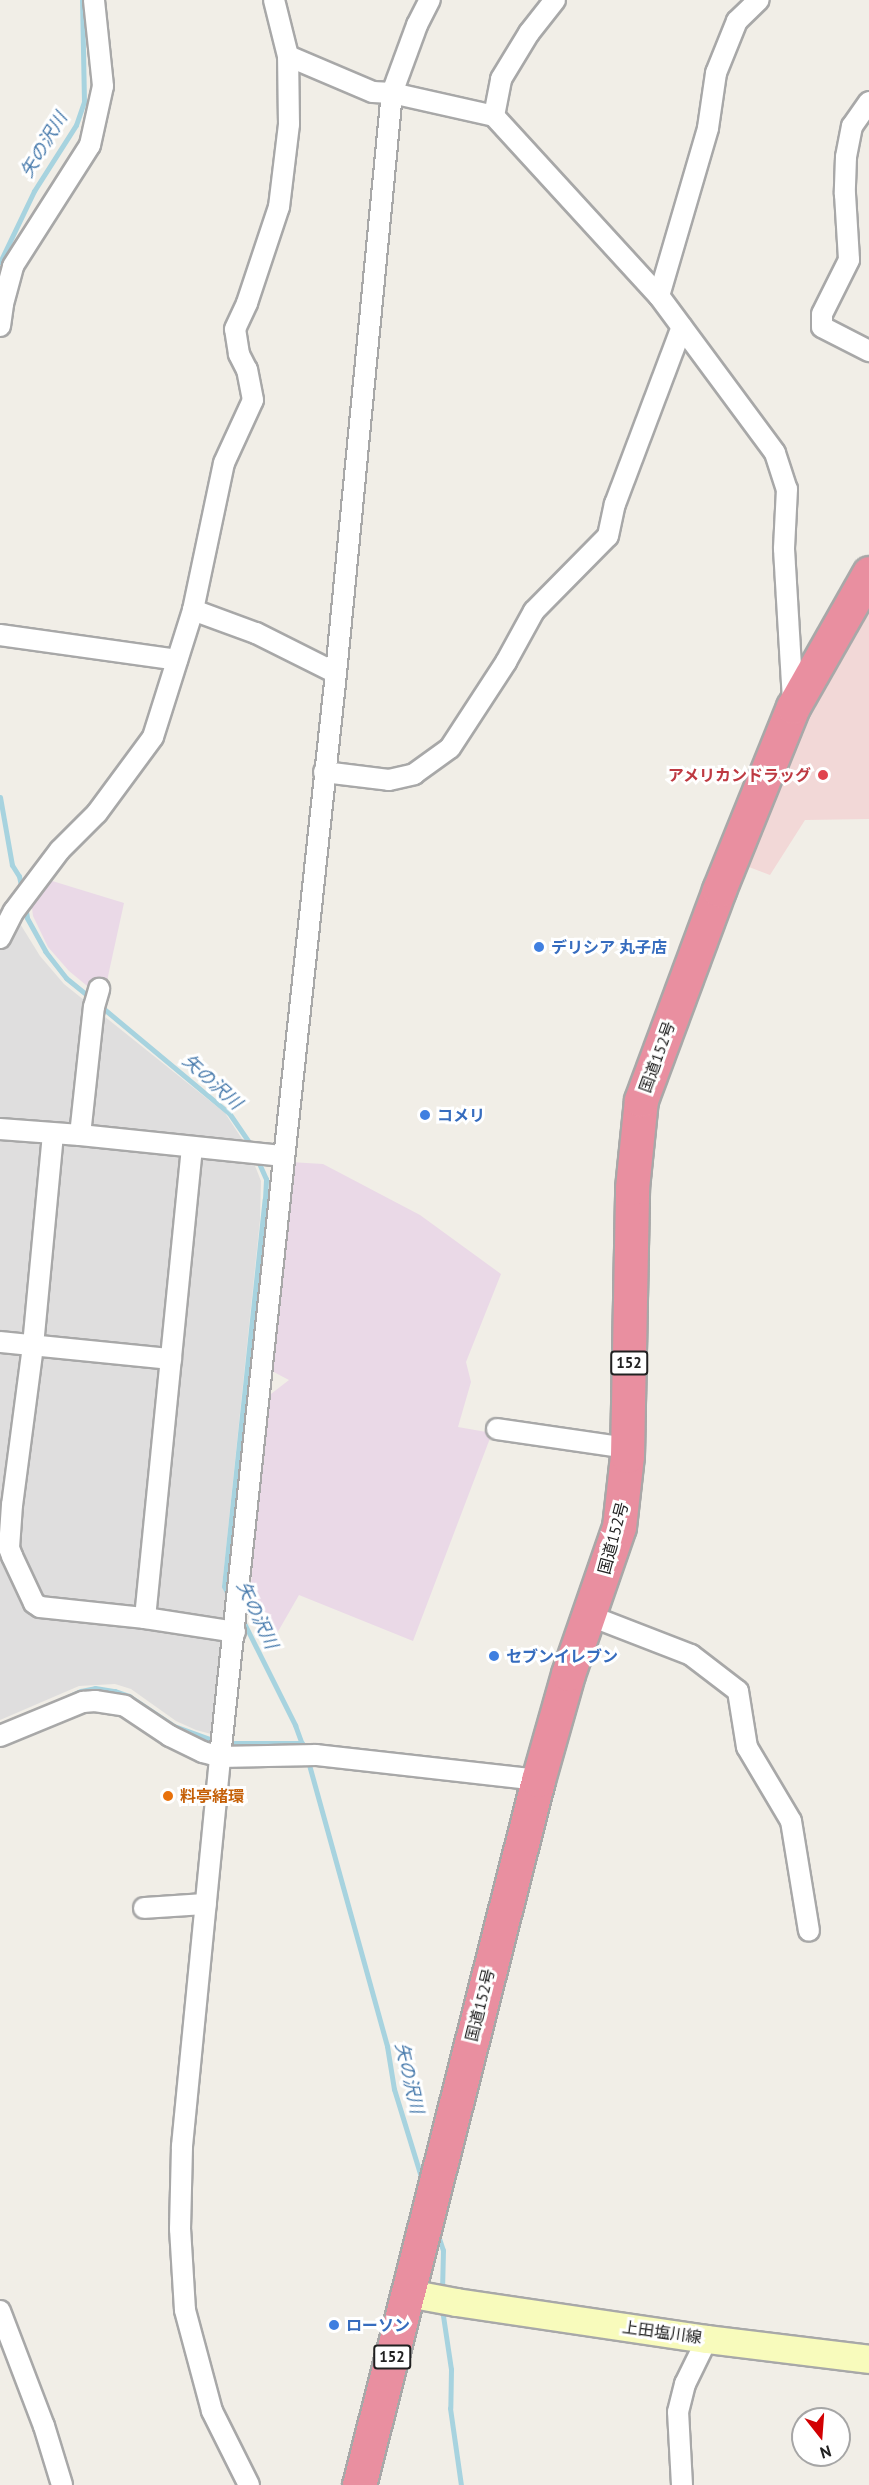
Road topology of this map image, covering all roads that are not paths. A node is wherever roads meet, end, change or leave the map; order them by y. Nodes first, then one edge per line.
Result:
1 (94, 0) edge
2 (274, 0) edge
3 (430, 0) edge
4 (555, 0) edge
5 (759, 0) edge
6 (288, 56) junction
7 (392, 93) junction
8 (869, 102) edge
9 (494, 116) junction
10 (659, 296) junction
11 (0, 326) edge
12 (682, 327) junction
13 (869, 351) edge
14 (869, 573) edge
15 (193, 610) junction
16 (0, 635) edge
17 (177, 660) junction
18 (336, 674) junction
19 (793, 707) junction
20 (324, 772) junction
21 (0, 938) edge
22 (97, 997) dead end
23 (0, 1129) edge
24 (53, 1134) junction
25 (81, 1135) junction
26 (192, 1148) junction
27 (284, 1156) junction
28 (0, 1342) edge
29 (33, 1346) junction
30 (171, 1359) junction
31 (497, 1429) dead end
32 (627, 1448) junction
33 (6, 1504) edge
34 (588, 1615) junction
35 (145, 1618) junction
36 (236, 1627) junction
37 (0, 1736) edge
38 (222, 1747) junction
39 (538, 1780) junction
40 (206, 1904) junction
41 (144, 1908) dead end
42 (809, 1931) dead end
43 (432, 2298) junction
44 (0, 2311) edge
45 (707, 2339) junction
46 (869, 2359) edge
47 (63, 2485) edge
48 (249, 2485) edge
49 (359, 2485) edge
50 (682, 2485) edge

1 - 11 street
2 - 6 street
3 - 7 street
4 - 9 street
5 - 10 street
6 - 7 street
6 - 15 street
7 - 9 street
7 - 18 street
8 - 13 street
9 - 10 street
10 - 12 street
12 - 19 street
12 - 20 street
14 - 19 highway, 国道152号 / 152
15 - 17 street
15 - 18 street
16 - 17 street
17 - 21 street
18 - 20 street
19 - 32 highway, 国道152号 / 152
20 - 27 street
22 - 25 street
23 - 24 street
24 - 25 street
24 - 29 street
25 - 26 street
26 - 27 street
26 - 30 street
27 - 36 street
28 - 29 street
29 - 30 street
29 - 33 street
30 - 35 street
31 - 32 street
32 - 34 highway, 国道152号 / 152
33 - 35 street
34 - 39 highway, 国道152号 / 152
34 - 42 street
35 - 36 street
36 - 38 street
37 - 38 street
38 - 39 street
38 - 40 street
39 - 43 highway, 国道152号 / 152
40 - 41 street
40 - 48 street
43 - 45 main road, 上田塩川線
43 - 49 highway, 国道152号 / 152
44 - 47 street
45 - 46 main road, 上田塩川線
45 - 50 street

